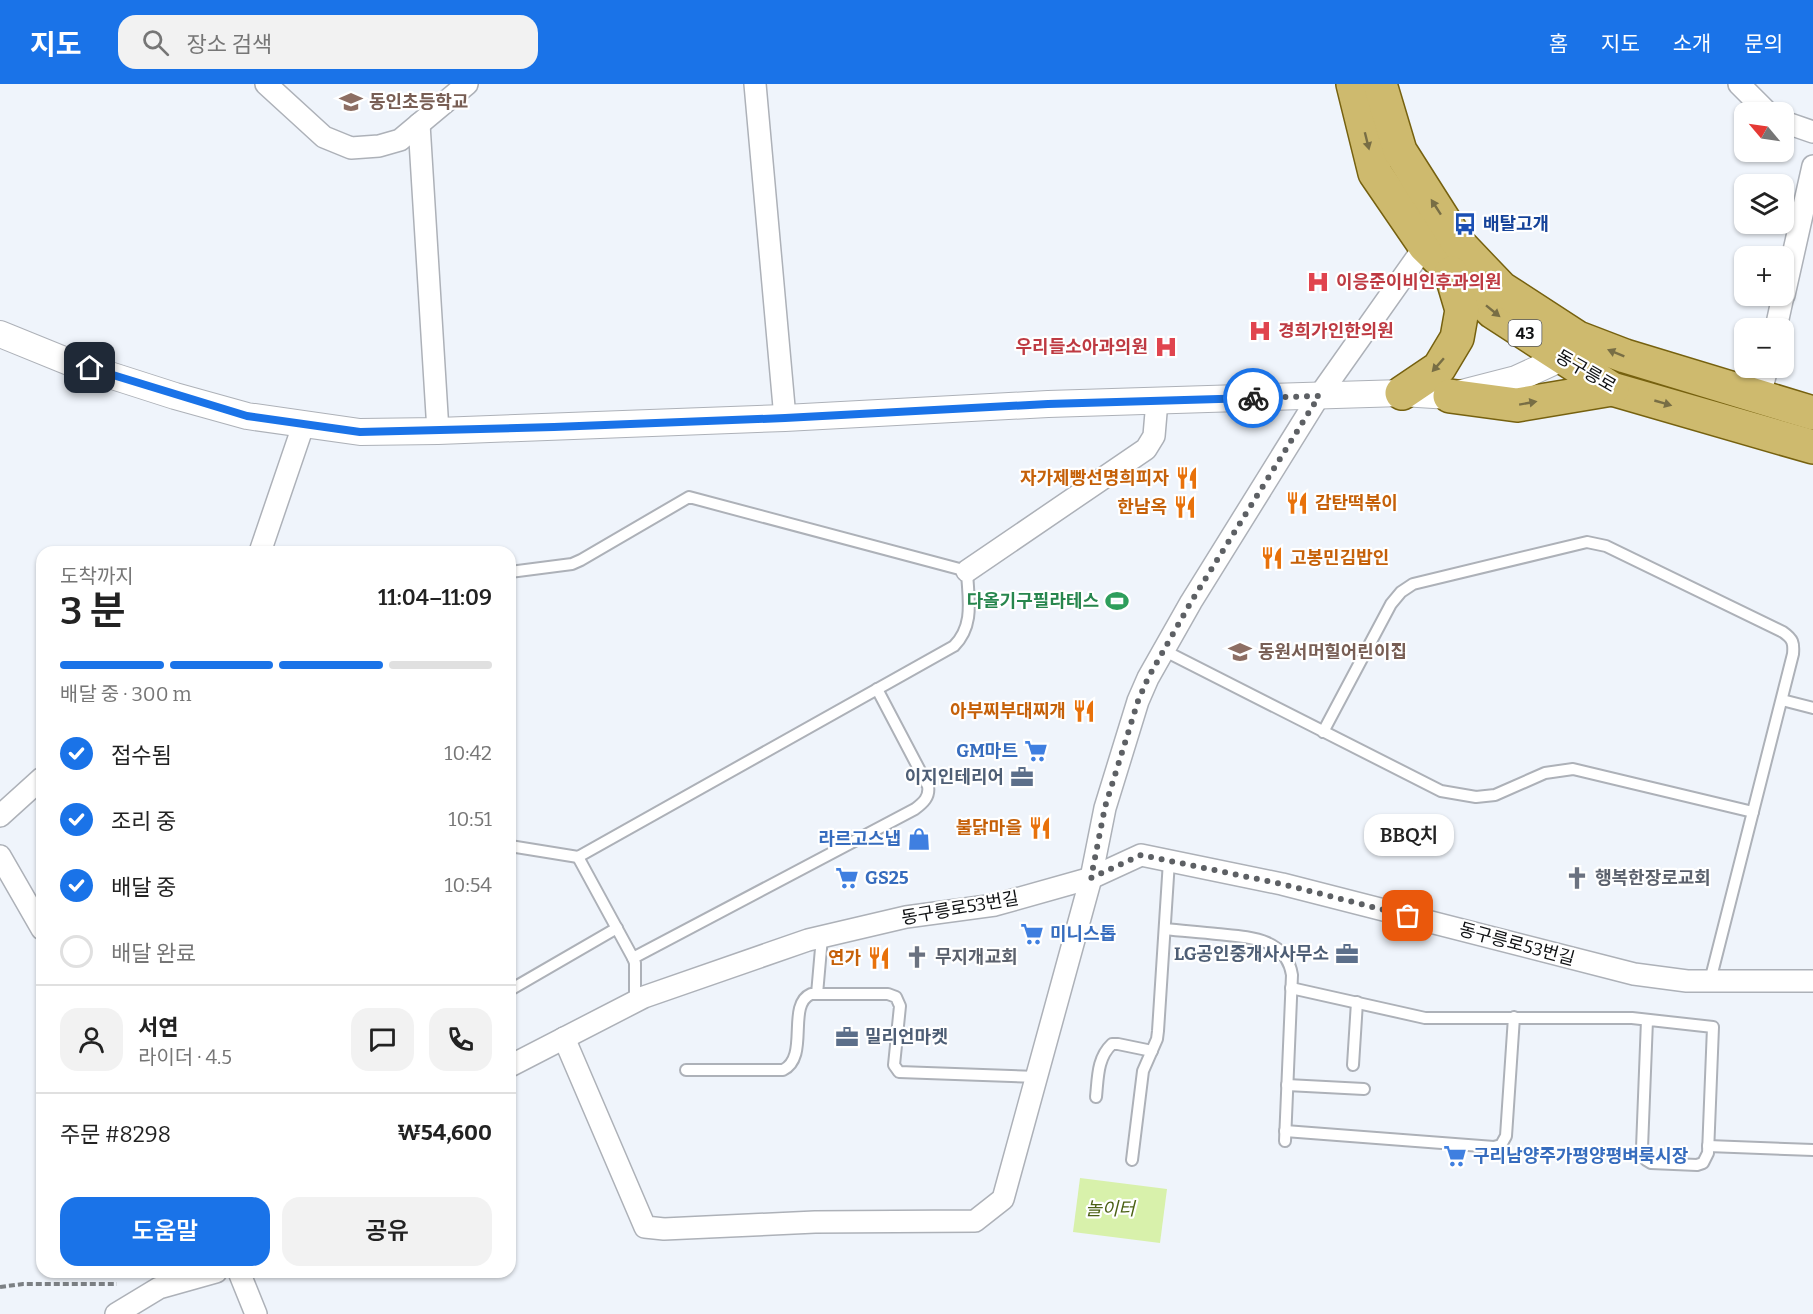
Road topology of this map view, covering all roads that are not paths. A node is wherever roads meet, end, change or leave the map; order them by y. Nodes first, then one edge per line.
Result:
1 (266, 84) edge
2 (467, 84) edge
3 (755, 84) edge
4 (1353, 84) edge
5 (1380, 84) edge
6 (1739, 84) edge
7 (1757, 102) edge
8 (419, 124) junction
9 (1794, 125) edge
10 (1813, 132) edge
11 (1813, 166) edge
12 (1425, 246) junction
13 (1794, 248) edge
14 (1451, 273) junction
15 (0, 334) edge
16 (1570, 348) junction
17 (1763, 382) edge
18 (1612, 389) junction
19 (1402, 393) junction
20 (1319, 396) junction
21 (1450, 396) junction
22 (1156, 401) junction
23 (1813, 413) edge
24 (785, 418) junction
25 (304, 423) junction
26 (438, 431) junction
27 (1813, 447) edge
28 (262, 546) edge
29 (516, 571) edge
30 (966, 571) junction
31 (1163, 650) junction
32 (877, 689) junction
33 (1782, 700) junction
34 (1813, 708) edge
35 (1323, 732) junction
36 (36, 783) edge
37 (1753, 812) junction
38 (0, 816) edge
39 (516, 847) edge
40 (0, 856) edge
41 (578, 857) junction
42 (1169, 861) junction
43 (1091, 878) junction
44 (36, 919) edge
45 (617, 928) junction
46 (1165, 929) junction
47 (822, 937) junction
48 (633, 958) junction
49 (1710, 981) junction
50 (1813, 981) edge
51 (516, 987) edge
52 (1291, 988) junction
53 (817, 994) junction
54 (635, 1001) junction
55 (1357, 1002) junction
56 (1514, 1017) junction
57 (1647, 1020) junction
58 (564, 1038) junction
59 (1152, 1051) junction
60 (516, 1063) edge
61 (1353, 1065) dead end
62 (686, 1070) dead end
63 (1038, 1077) junction
64 (1287, 1084) junction
65 (1364, 1089) dead end
66 (1096, 1097) dead end
67 (1708, 1146) junction
68 (1813, 1150) edge
69 (1132, 1160) dead end
70 (195, 1278) edge
71 (241, 1278) edge
72 (116, 1314) edge
73 (256, 1314) edge

1 - 8 street
2 - 8 street
3 - 24 street
4 -> 12 main road, 동구릉로 / 43
16 -> 5 main road, 동구릉로 / 43
6 - 7 street
8 - 26 street
9 - 10 street
11 - 13 street
12 - 14 main road, 동구릉로 / 43
12 - 20 street
14 -> 16 main road, 동구릉로 / 43
14 -> 19 main road
15 - 25 street
17 -> 16 main road, 동구릉로 / 43
16 - 18 main road, 동구릉로 / 43
16 - 21 street
17 - 23 main road, 동구릉로 / 43
21 -> 18 main road
18 -> 27 main road, 동구릉로 / 43
19 - 20 street
19 - 21 street
20 - 22 street
20 - 31 street
22 - 24 street
22 - 30 street
24 - 26 street
25 - 26 street
25 - 28 street
29 - 30 lane
30 - 32 lane
31 - 35 lane
31 - 43 street
32 - 41 lane
32 - 48 lane
33 - 34 lane
33 - 35 lane
33 - 37 lane
35 - 37 lane
36 - 38 street
37 - 49 lane
39 - 41 lane
40 - 44 street
41 - 45 lane
42 - 43 street, 동구릉로53번길
42 - 46 lane
42 - 49 street, 동구릉로53번길
43 - 47 street, 동구릉로53번길
43 - 63 street
45 - 48 lane
45 - 51 lane
46 - 52 lane
46 - 59 lane
47 - 53 lane
47 - 54 street, 동구릉로53번길
48 - 54 lane
49 - 50 street, 동구릉로53번길
52 - 55 lane
52 - 64 lane
53 - 62 lane
53 - 63 lane
54 - 58 street, 동구릉로53번길
55 - 56 lane
55 - 61 lane
56 - 57 lane
56 - 64 lane
57 - 67 lane
57 - 67 lane
58 - 60 street, 동구릉로53번길
58 - 63 street
59 - 66 lane
59 - 69 lane
64 - 65 lane
67 - 68 lane
70 - 72 street
71 - 73 street

